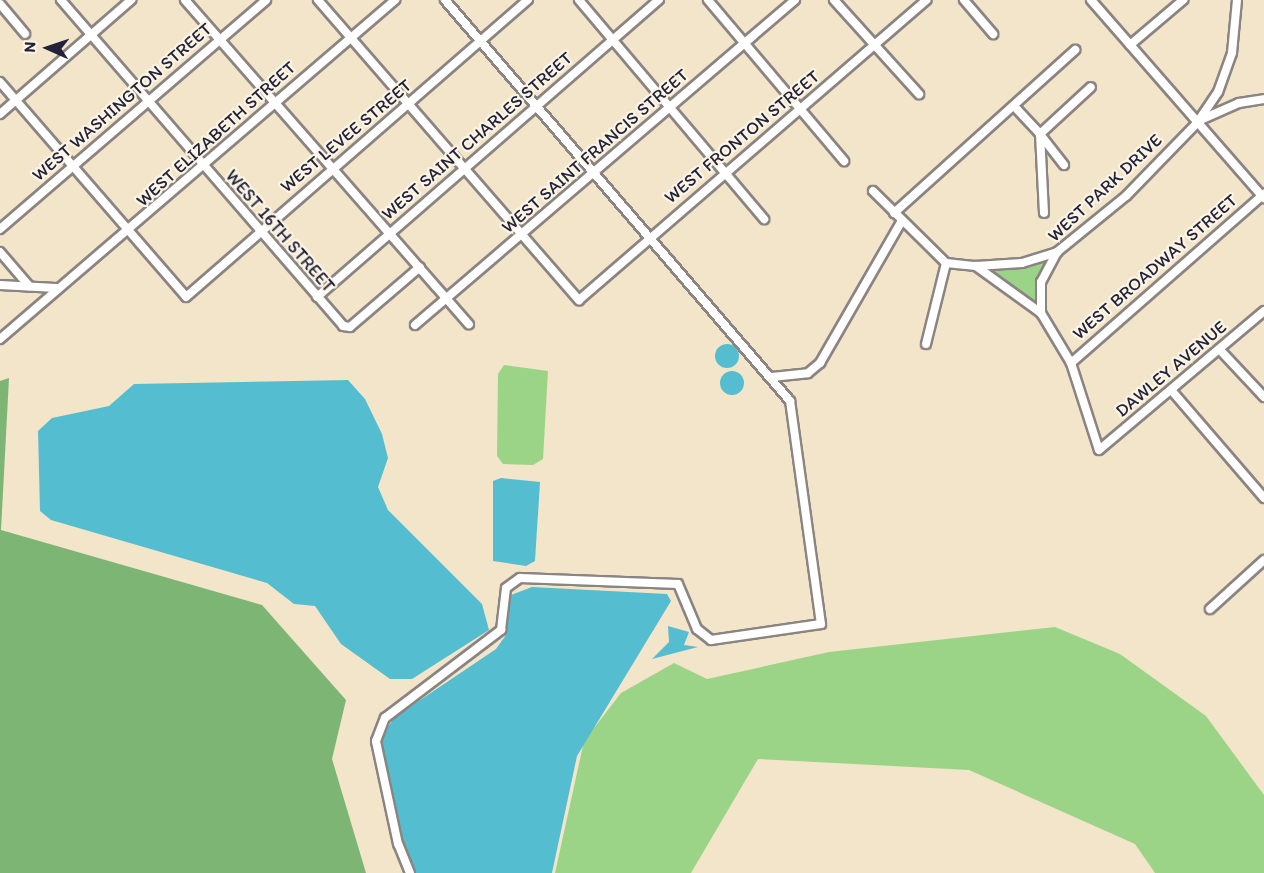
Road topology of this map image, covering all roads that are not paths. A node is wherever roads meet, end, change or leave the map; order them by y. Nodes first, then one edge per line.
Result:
1 (61, 0) edge
2 (131, 0) edge
3 (185, 0) edge
4 (266, 0) edge
5 (318, 0) edge
6 (395, 0) edge
7 (445, 0) edge
8 (528, 0) edge
9 (579, 0) edge
10 (660, 0) edge
11 (708, 0) edge
12 (795, 0) edge
13 (834, 0) edge
14 (927, 0) edge
15 (964, 0) edge
16 (1091, 0) edge
17 (1183, 0) edge
18 (1238, 0) edge
19 (0, 4) edge
20 (25, 34) dead end
21 (993, 34) dead end
22 (94, 36) junction
23 (351, 38) junction
24 (221, 39) junction
25 (613, 41) junction
26 (481, 43) junction
27 (874, 44) junction
28 (744, 45) junction
29 (1130, 45) junction
30 (1076, 50) dead end
31 (0, 82) edge
32 (1092, 87) dead end
33 (919, 94) dead end
34 (148, 99) junction
35 (1264, 99) edge
36 (16, 100) junction
37 (276, 101) junction
38 (410, 104) junction
39 (535, 106) junction
40 (1014, 106) junction
41 (672, 107) junction
42 (801, 112) junction
43 (0, 114) edge
44 (1198, 122) junction
45 (1040, 134) junction
46 (844, 161) dead end
47 (1065, 165) dead end
48 (335, 166) junction
49 (72, 167) junction
50 (464, 167) junction
51 (202, 168) junction
52 (596, 172) junction
53 (726, 174) junction
54 (873, 191) dead end
55 (1263, 196) edge
56 (894, 213) junction
57 (1044, 213) dead end
58 (764, 219) dead end
59 (902, 222) junction
60 (0, 229) edge
61 (132, 230) junction
62 (260, 230) junction
63 (391, 232) junction
64 (522, 236) junction
65 (651, 236) junction
66 (0, 252) edge
67 (1057, 252) junction
68 (946, 264) junction
69 (976, 266) junction
70 (420, 267) junction
71 (0, 285) edge
72 (29, 286) junction
73 (56, 288) junction
74 (318, 297) junction
75 (447, 299) junction
76 (1264, 311) edge
77 (1041, 313) junction
78 (469, 324) dead end
79 (416, 325) dead end
80 (0, 339) edge
81 (926, 344) dead end
82 (1221, 351) junction
83 (1071, 363) junction
84 (772, 377) junction
85 (1172, 391) junction
86 (1264, 397) edge
87 (1264, 498) edge
88 (1264, 560) edge
89 (1209, 609) dead end
90 (410, 873) edge

1 - 22 street, WEST 16TH STREET
2 - 22 street
3 - 24 street
4 - 24 street, WEST WASHINGTON STREET
5 - 23 street
6 - 23 street, WEST ELIZABETH STREET
7 - 26 street
8 - 26 street, WEST LEVEE STREET
9 - 25 street
10 - 25 street, WEST SAINT CHARLES STREET
11 - 28 street
12 - 28 street, WEST SAINT FRANCIS STREET
13 - 27 street
14 - 27 street, WEST FRONTON STREET
15 - 21 street
16 - 29 street
17 - 29 street
18 - 44 street
19 - 20 street
22 - 34 street, WEST 16TH STREET
22 - 36 street
23 - 37 street, WEST ELIZABETH STREET
23 - 38 street
24 - 34 street, WEST WASHINGTON STREET
24 - 37 street
25 - 39 street, WEST SAINT CHARLES STREET
25 - 41 street
26 - 38 street, WEST LEVEE STREET
26 - 39 street
27 - 33 street
27 - 42 street, WEST FRONTON STREET
28 - 41 street, WEST SAINT FRANCIS STREET
28 - 42 street
29 - 44 street
30 - 40 street
31 - 36 street
32 - 45 street
34 - 49 street, WEST WASHINGTON STREET
34 - 51 street, WEST 16TH STREET
35 - 44 street
36 - 43 street
36 - 49 street
37 - 48 street
37 - 51 street, WEST ELIZABETH STREET
38 - 48 street, WEST LEVEE STREET
38 - 50 street
39 - 50 street, WEST SAINT CHARLES STREET
39 - 52 street
40 - 45 street
40 - 56 street
41 - 52 street, WEST SAINT FRANCIS STREET
41 - 53 street
42 - 46 street
42 - 53 street, WEST FRONTON STREET
44 - 55 street
44 - 67 street, WEST PARK DRIVE
45 - 47 street
45 - 57 street
48 - 62 street, WEST LEVEE STREET
48 - 63 street
49 - 60 street, WEST WASHINGTON STREET
49 - 61 street
50 - 63 street, WEST SAINT CHARLES STREET
50 - 64 street
51 - 61 street, WEST ELIZABETH STREET
51 - 62 street, WEST 16TH STREET
52 - 64 street, WEST SAINT FRANCIS STREET
52 - 65 street
53 - 58 street
53 - 65 street, WEST FRONTON STREET
54 - 56 street
55 - 83 street, WEST BROADWAY STREET
56 - 59 street
59 - 68 street
59 - 84 street
61 - 62 street, WEST LEVEE STREET
61 - 73 street, WEST ELIZABETH STREET
62 - 74 street, WEST 16TH STREET
63 - 70 street
63 - 74 street, WEST SAINT CHARLES STREET
64 - 65 street, WEST FRONTON STREET
64 - 75 street, WEST SAINT FRANCIS STREET
65 - 84 street
66 - 72 street
67 - 69 street
67 - 77 street, WEST PARK DRIVE
68 - 69 street
68 - 81 street
69 - 77 street
70 - 74 street, WEST 16TH STREET
70 - 75 street
71 - 72 street
72 - 73 street
73 - 80 street, WEST ELIZABETH STREET
75 - 78 street
75 - 79 street, WEST SAINT FRANCIS STREET
76 - 82 street, DAWLEY AVENUE
77 - 83 street
82 - 85 street, DAWLEY AVENUE
82 - 86 street
83 - 85 street, DAWLEY AVENUE
84 - 90 street
85 - 87 street
88 - 89 street

